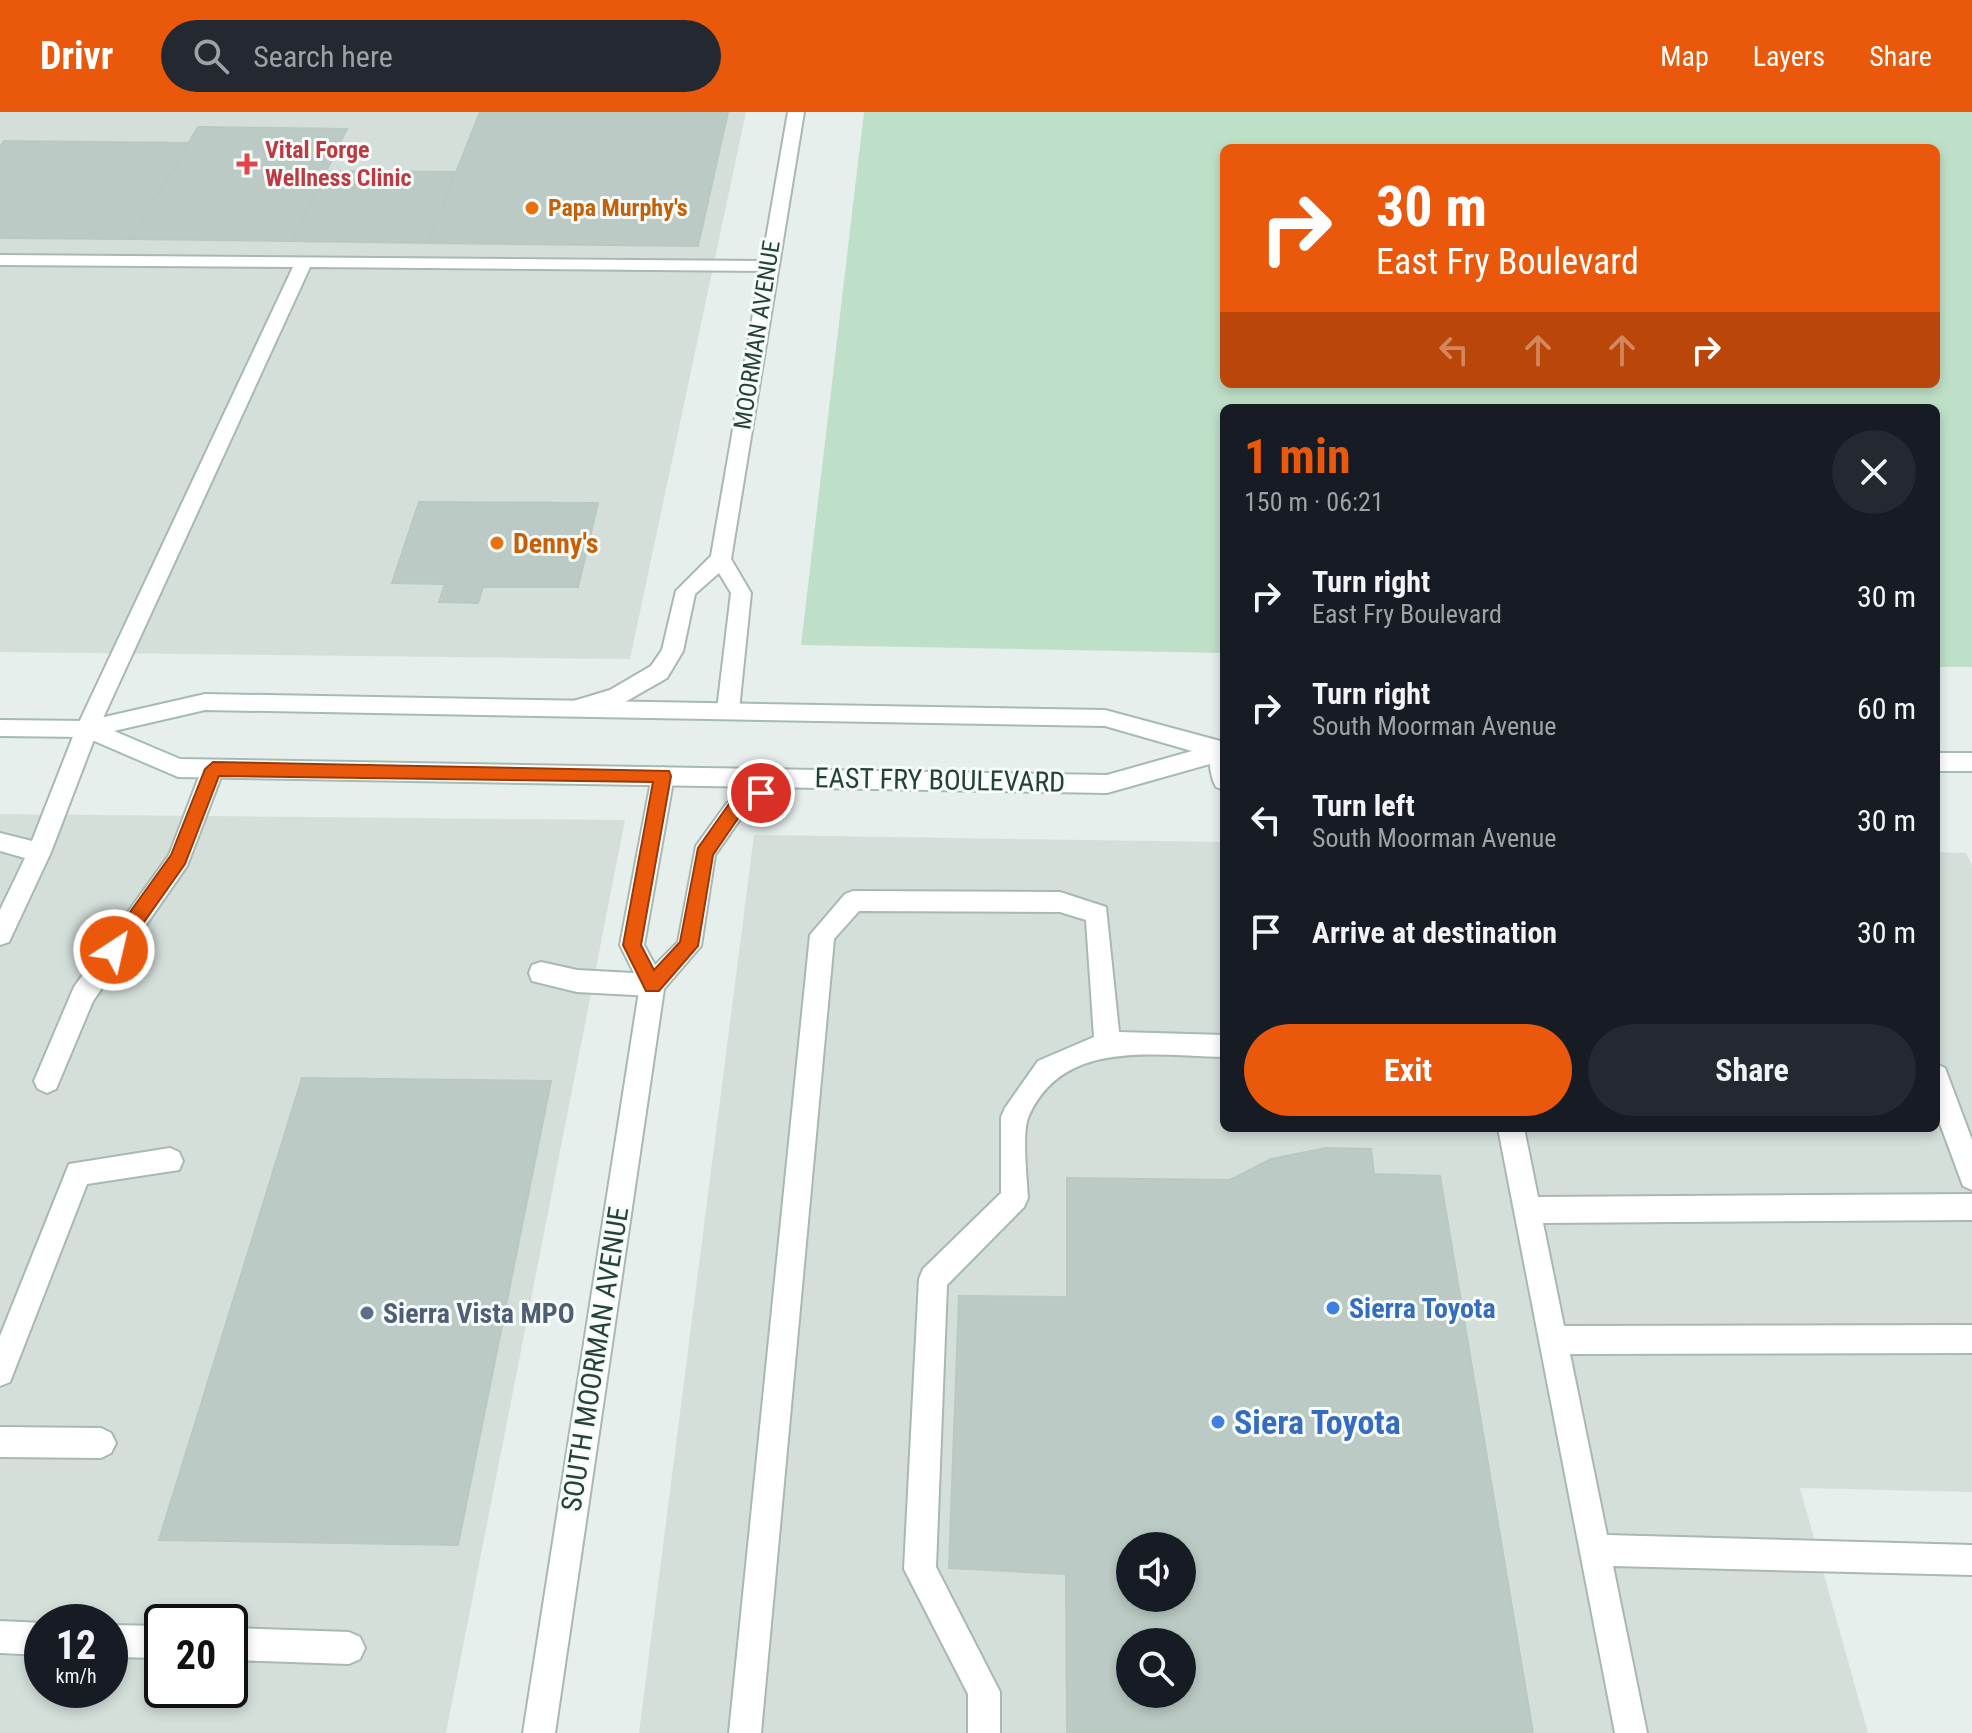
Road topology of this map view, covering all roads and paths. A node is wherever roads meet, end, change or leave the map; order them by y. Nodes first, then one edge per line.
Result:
1 (796, 112) edge
2 (0, 260) edge
3 (304, 262) junction
4 (769, 266) junction
5 (721, 559) junction
6 (578, 708) junction
7 (728, 710) junction
8 (0, 728) edge
9 (87, 729) junction
10 (1220, 750) edge
11 (1220, 752) edge
12 (1940, 762) edge
13 (1972, 762) edge
14 (213, 769) junction
15 (663, 776) junction
16 (787, 777) junction
17 (0, 842) edge
18 (39, 852) junction
19 (0, 935) edge
20 (541, 973) dead end
21 (652, 985) junction
22 (1107, 1043) junction
23 (1220, 1046) edge
24 (47, 1081) dead end
25 (1940, 1087) edge
26 (1512, 1132) edge
27 (170, 1161) dead end
28 (1972, 1177) edge
29 (1972, 1207) edge
30 (1528, 1210) junction
31 (1972, 1339) edge
32 (1554, 1340) junction
33 (0, 1372) edge
34 (0, 1442) edge
35 (101, 1443) dead end
36 (1595, 1550) junction
37 (1972, 1560) edge
38 (0, 1637) edge
39 (24, 1638) edge
40 (248, 1645) edge
41 (349, 1648) dead end
42 (539, 1733) edge
43 (745, 1733) edge
44 (984, 1733) edge
45 (1631, 1733) edge

1 - 4 street, MOORMAN AVENUE
2 - 3 street
3 - 4 street
3 - 9 street
4 - 5 street, MOORMAN AVENUE
5 - 6 street
5 - 7 street
6 - 7 street, EAST FRY BOULEVARD
6 - 9 street, EAST FRY BOULEVARD
7 - 10 street, EAST FRY BOULEVARD
8 - 9 street, EAST FRY BOULEVARD
9 - 14 street, EAST FRY BOULEVARD
9 - 18 street
11 - 16 street, EAST FRY BOULEVARD
12 - 13 street
14 - 15 street, EAST FRY BOULEVARD
14 - 24 street
15 - 16 street, EAST FRY BOULEVARD
15 - 21 street
16 - 21 street
17 - 18 street
18 - 19 street
20 - 21 street
21 - 42 street, SOUTH MOORMAN AVENUE
22 - 23 street
22 - 43 street
22 - 44 street
25 - 28 street
26 - 30 street
27 - 33 street
29 - 30 street
30 - 32 street
31 - 32 street
32 - 36 street
34 - 35 street
36 - 37 street
36 - 45 street
38 - 39 street
40 - 41 street

